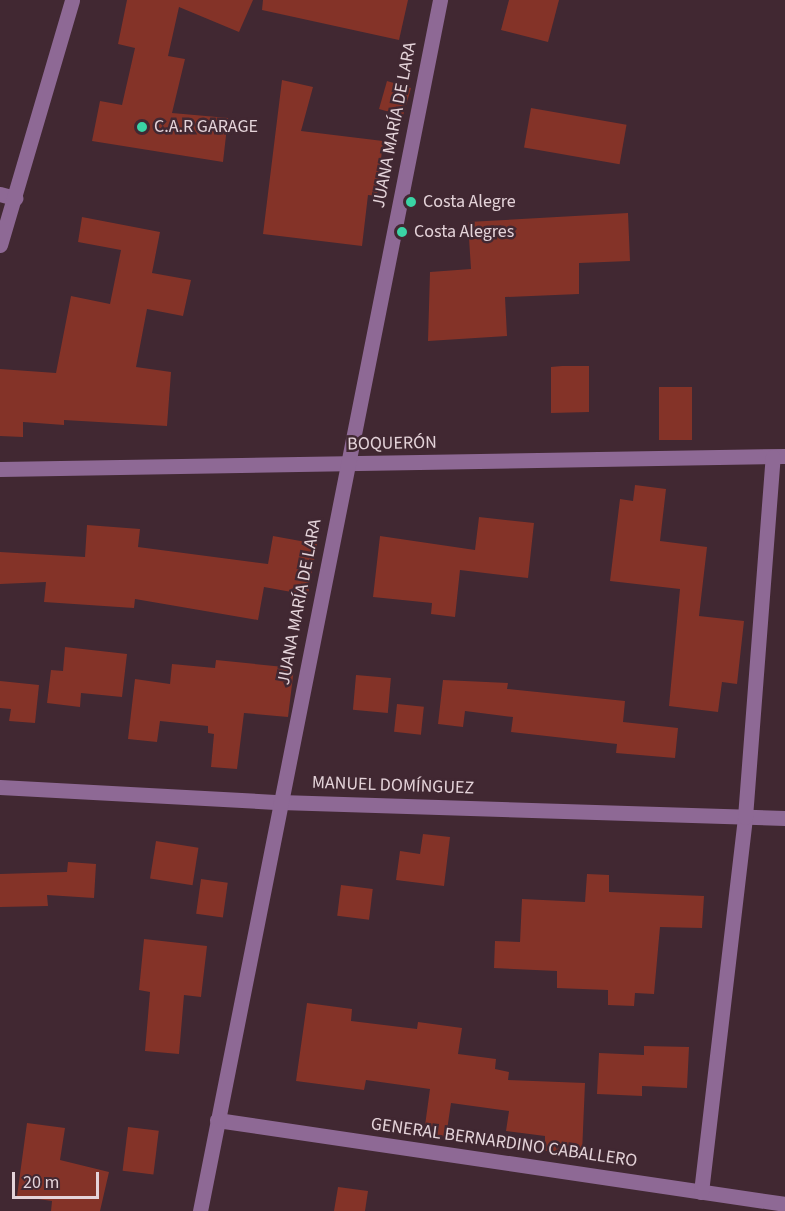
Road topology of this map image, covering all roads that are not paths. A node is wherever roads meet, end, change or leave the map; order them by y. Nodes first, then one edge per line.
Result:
1 (72, 0) edge
2 (440, 0) edge
3 (7, 196) edge
4 (0, 245) edge
5 (779, 456) edge
6 (347, 465) junction
7 (0, 469) edge
8 (0, 787) edge
9 (280, 802) junction
10 (745, 817) junction
11 (785, 818) edge
12 (218, 1120) junction
13 (701, 1191) junction
14 (785, 1204) edge
15 (200, 1211) edge

1 - 3 street
2 - 6 street, JUANA MARÍA DE LARA
3 - 4 street
5 - 6 street, BOQUERÓN
5 - 10 street
6 - 7 street, BOQUERÓN
6 - 9 street, JUANA MARÍA DE LARA
8 - 9 street, MANUEL DOMÍNGUEZ
9 - 10 street, MANUEL DOMÍNGUEZ
9 - 12 street, JUANA MARÍA DE LARA
10 - 11 street, MANUEL DOMÍNGUEZ
10 - 13 street
12 - 13 street, GENERAL BERNARDINO CABALLERO
12 - 15 street, JUANA MARÍA DE LARA
13 - 14 street, GENERAL BERNARDINO CABALLERO

